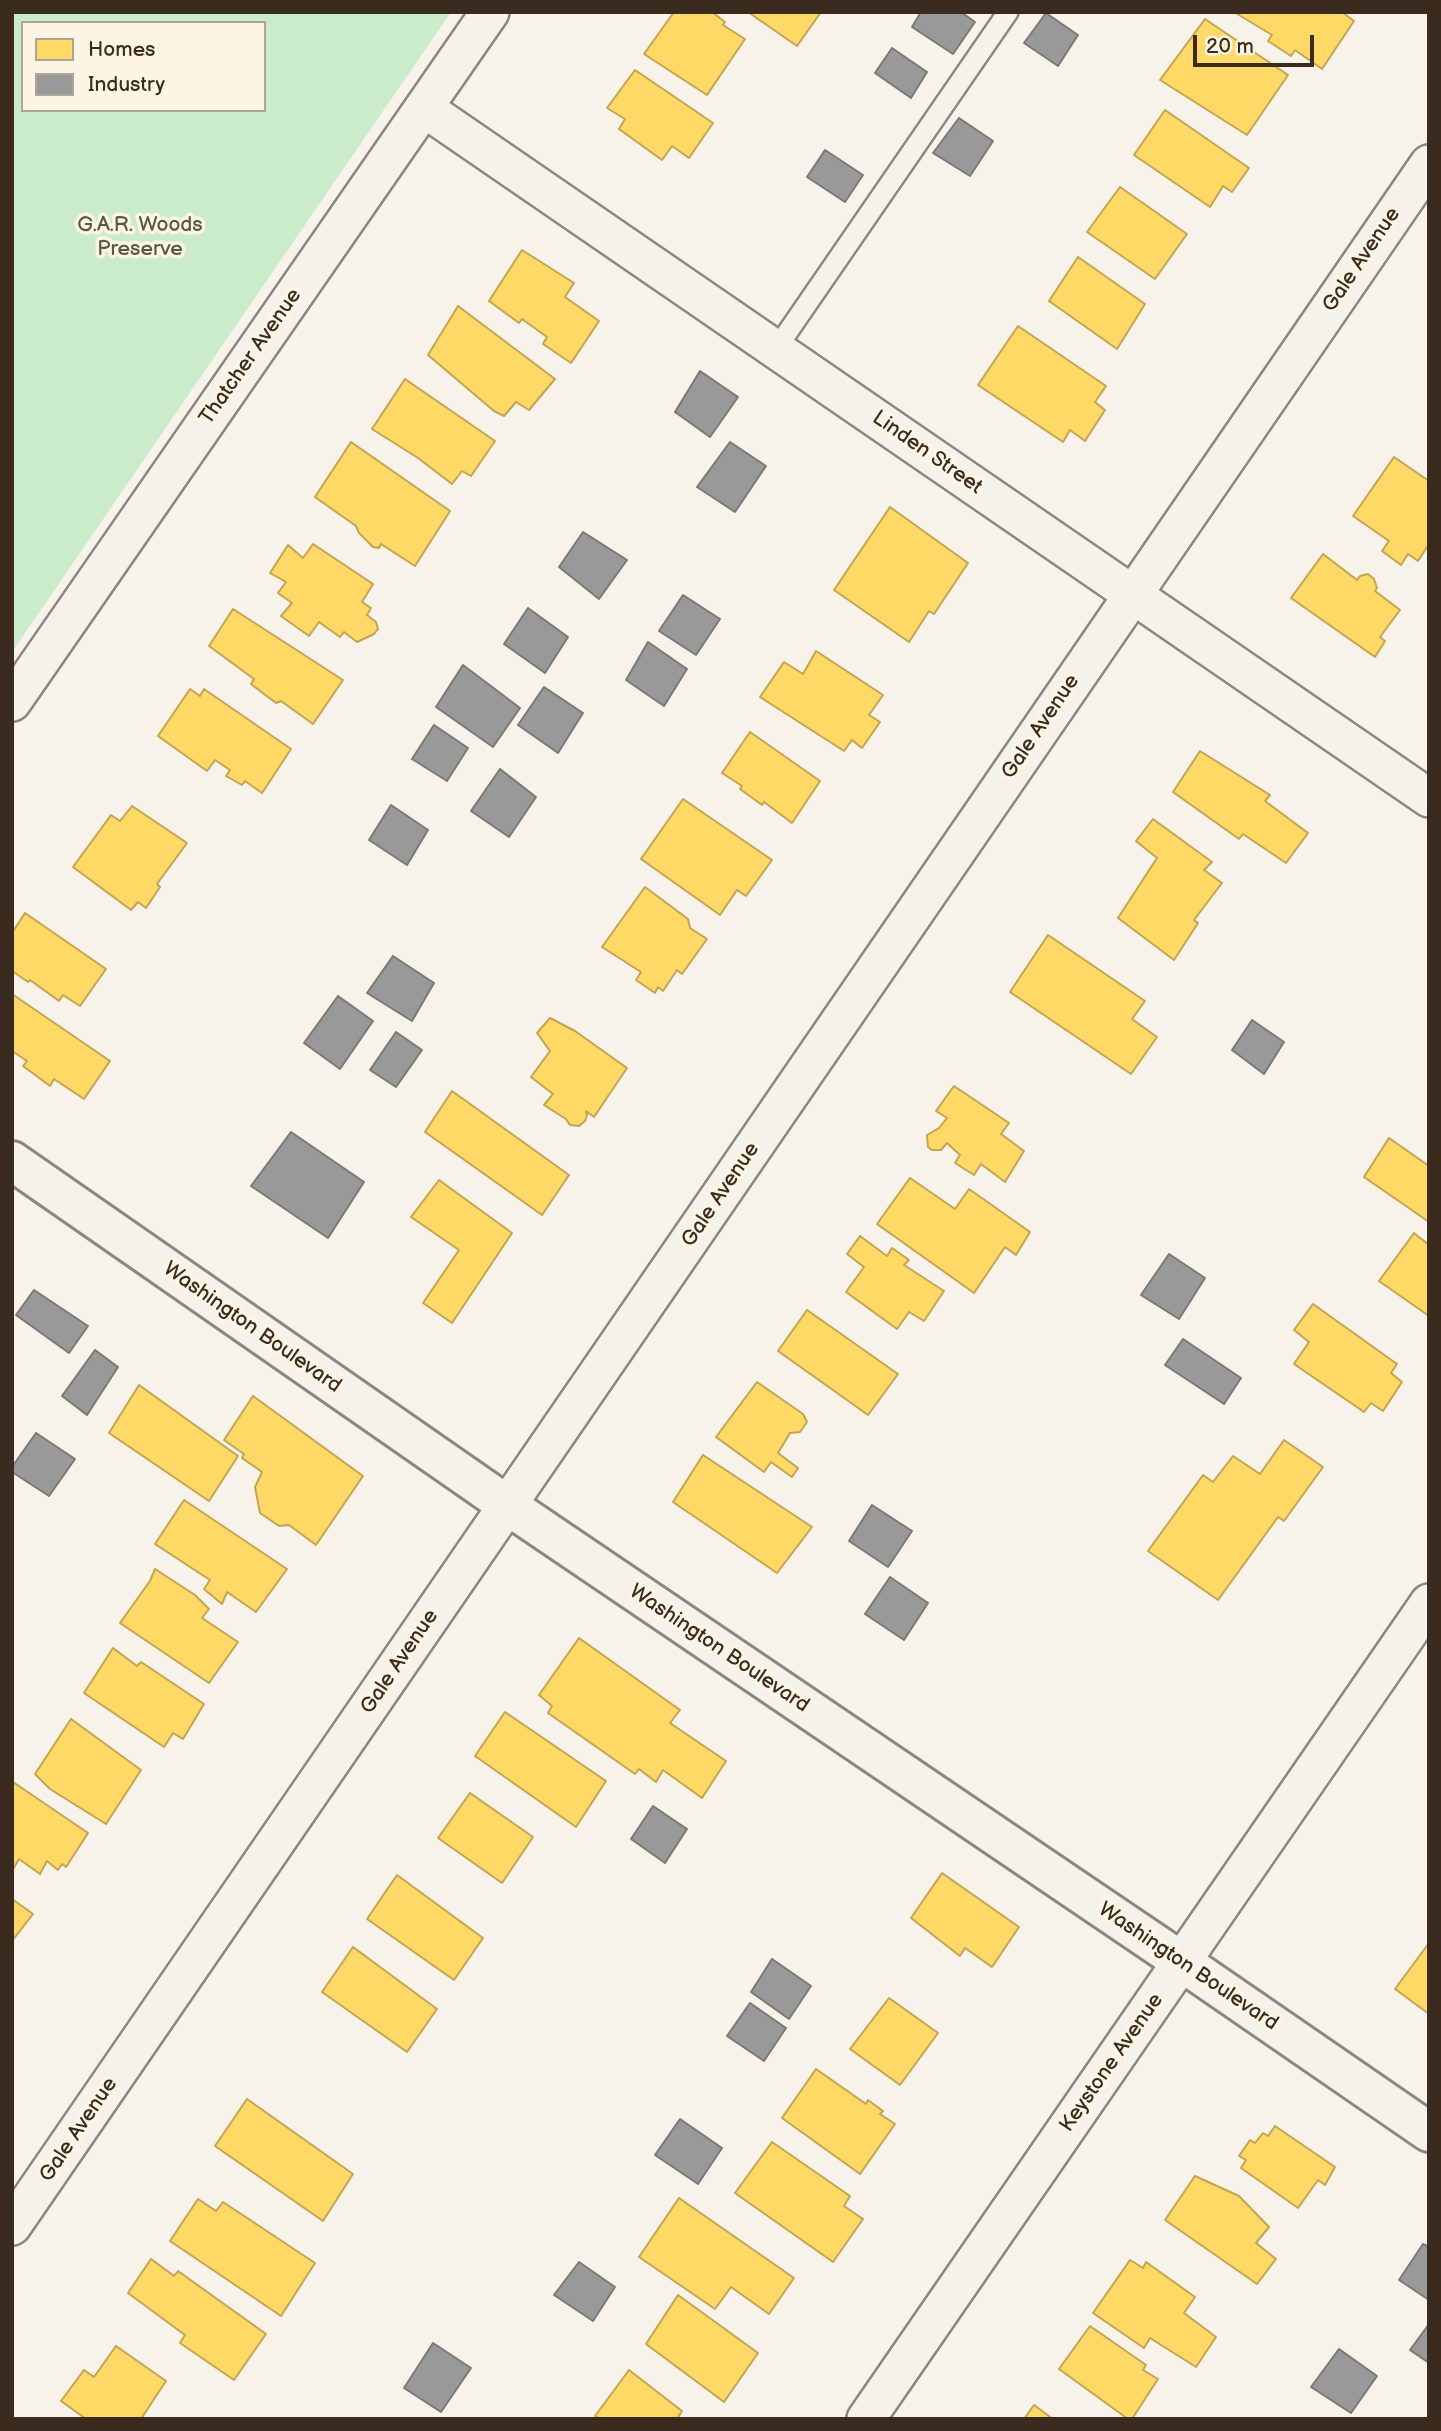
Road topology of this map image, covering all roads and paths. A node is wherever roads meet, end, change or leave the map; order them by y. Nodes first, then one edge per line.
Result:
1 (490, 12) edge
2 (1008, 12) edge
3 (424, 108) junction
4 (1429, 163) edge
5 (776, 349) junction
6 (1133, 594) junction
7 (12, 702) edge
8 (1429, 798) edge
9 (12, 1161) edge
10 (508, 1505) junction
11 (1429, 1603) edge
12 (1182, 1962) junction
13 (1429, 2132) edge
14 (12, 2226) edge
15 (866, 2419) edge

1 - 3 street, Thatcher Avenue
2 - 5 lane
3 - 5 street, Linden Street
3 - 7 street, Thatcher Avenue
4 - 6 street, Gale Avenue
5 - 6 street, Linden Street
6 - 8 street, Linden Street
6 - 10 street, Gale Avenue
9 - 10 street, Washington Boulevard
10 - 12 street, Washington Boulevard
10 - 14 street, Gale Avenue
11 - 12 street, Keystone Avenue
12 - 13 street, Washington Boulevard
12 - 15 street, Keystone Avenue

